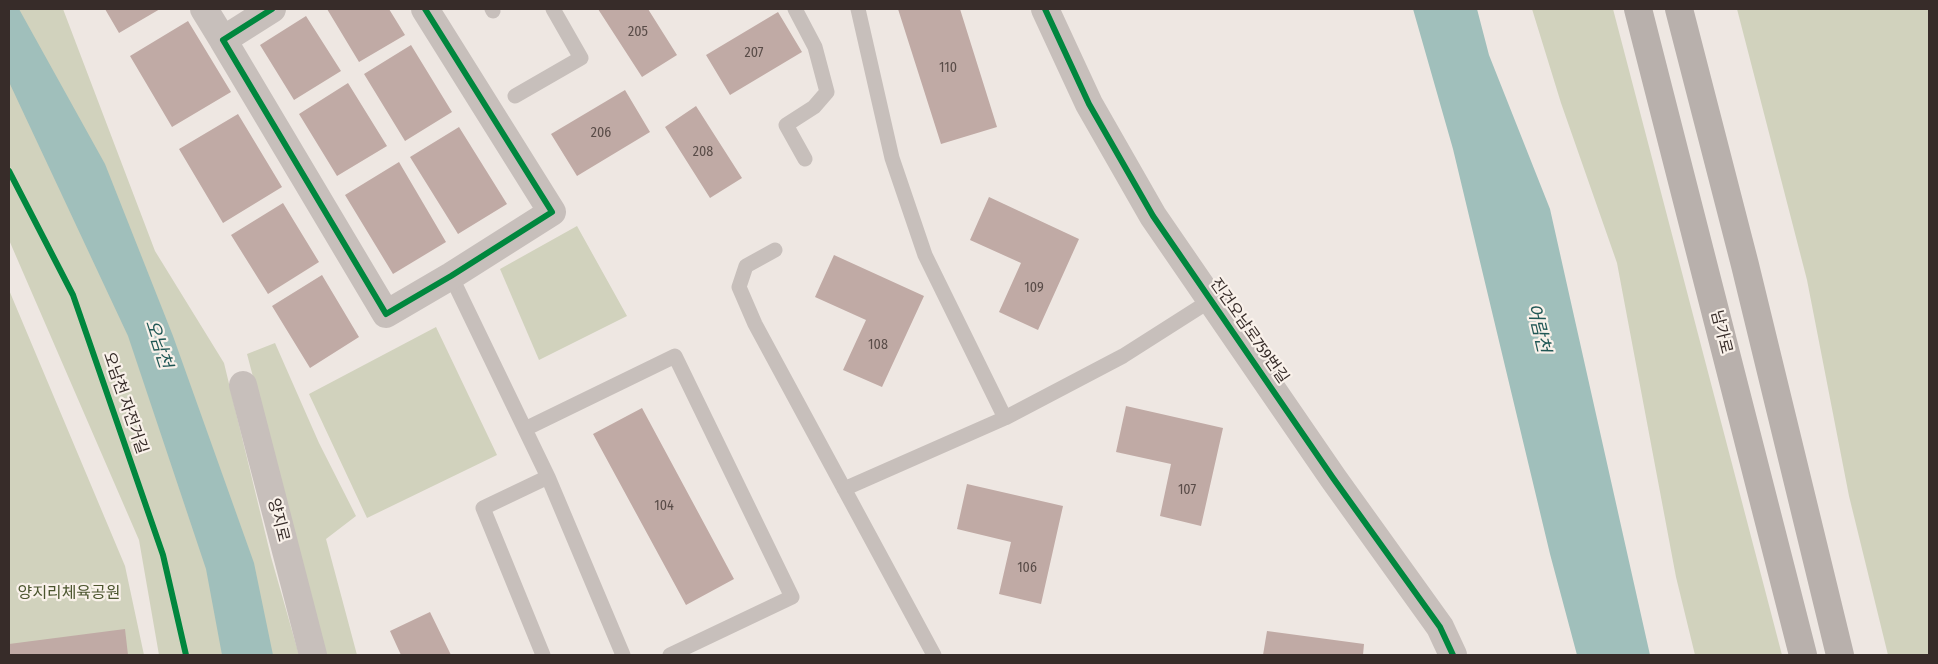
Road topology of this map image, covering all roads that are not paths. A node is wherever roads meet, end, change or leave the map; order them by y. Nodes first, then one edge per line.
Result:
1 (204, 9) edge
2 (272, 9) edge
3 (425, 9) edge
4 (553, 9) edge
5 (795, 9) edge
6 (858, 9) edge
7 (1045, 9) edge
8 (1638, 9) edge
9 (1679, 9) edge
10 (223, 40) junction
11 (515, 96) dead end
12 (804, 159) dead end
13 (775, 250) dead end
14 (451, 276) junction
15 (1211, 300) junction
16 (243, 386) dead end
17 (1004, 418) junction
18 (524, 428) junction
19 (548, 477) junction
20 (844, 489) junction
21 (313, 655) edge
22 (543, 655) edge
23 (622, 655) edge
24 (670, 655) edge
25 (934, 655) edge
26 (1453, 655) edge
27 (1803, 655) edge
28 (1840, 655) edge

1 - 10 street
2 - 10 street
3 - 14 street
4 - 11 lane
5 - 12 lane
6 - 17 lane
7 - 15 street, 진건오남로759번길
8 - 27 main road, 남가로
9 - 28 main road
10 - 14 street
13 - 20 lane
14 - 18 lane
15 - 17 lane
15 - 26 street, 진건오남로759번길
16 - 21 street, 양지로
17 - 20 lane
18 - 19 lane
18 - 24 lane
19 - 22 lane
19 - 23 lane
20 - 25 lane

